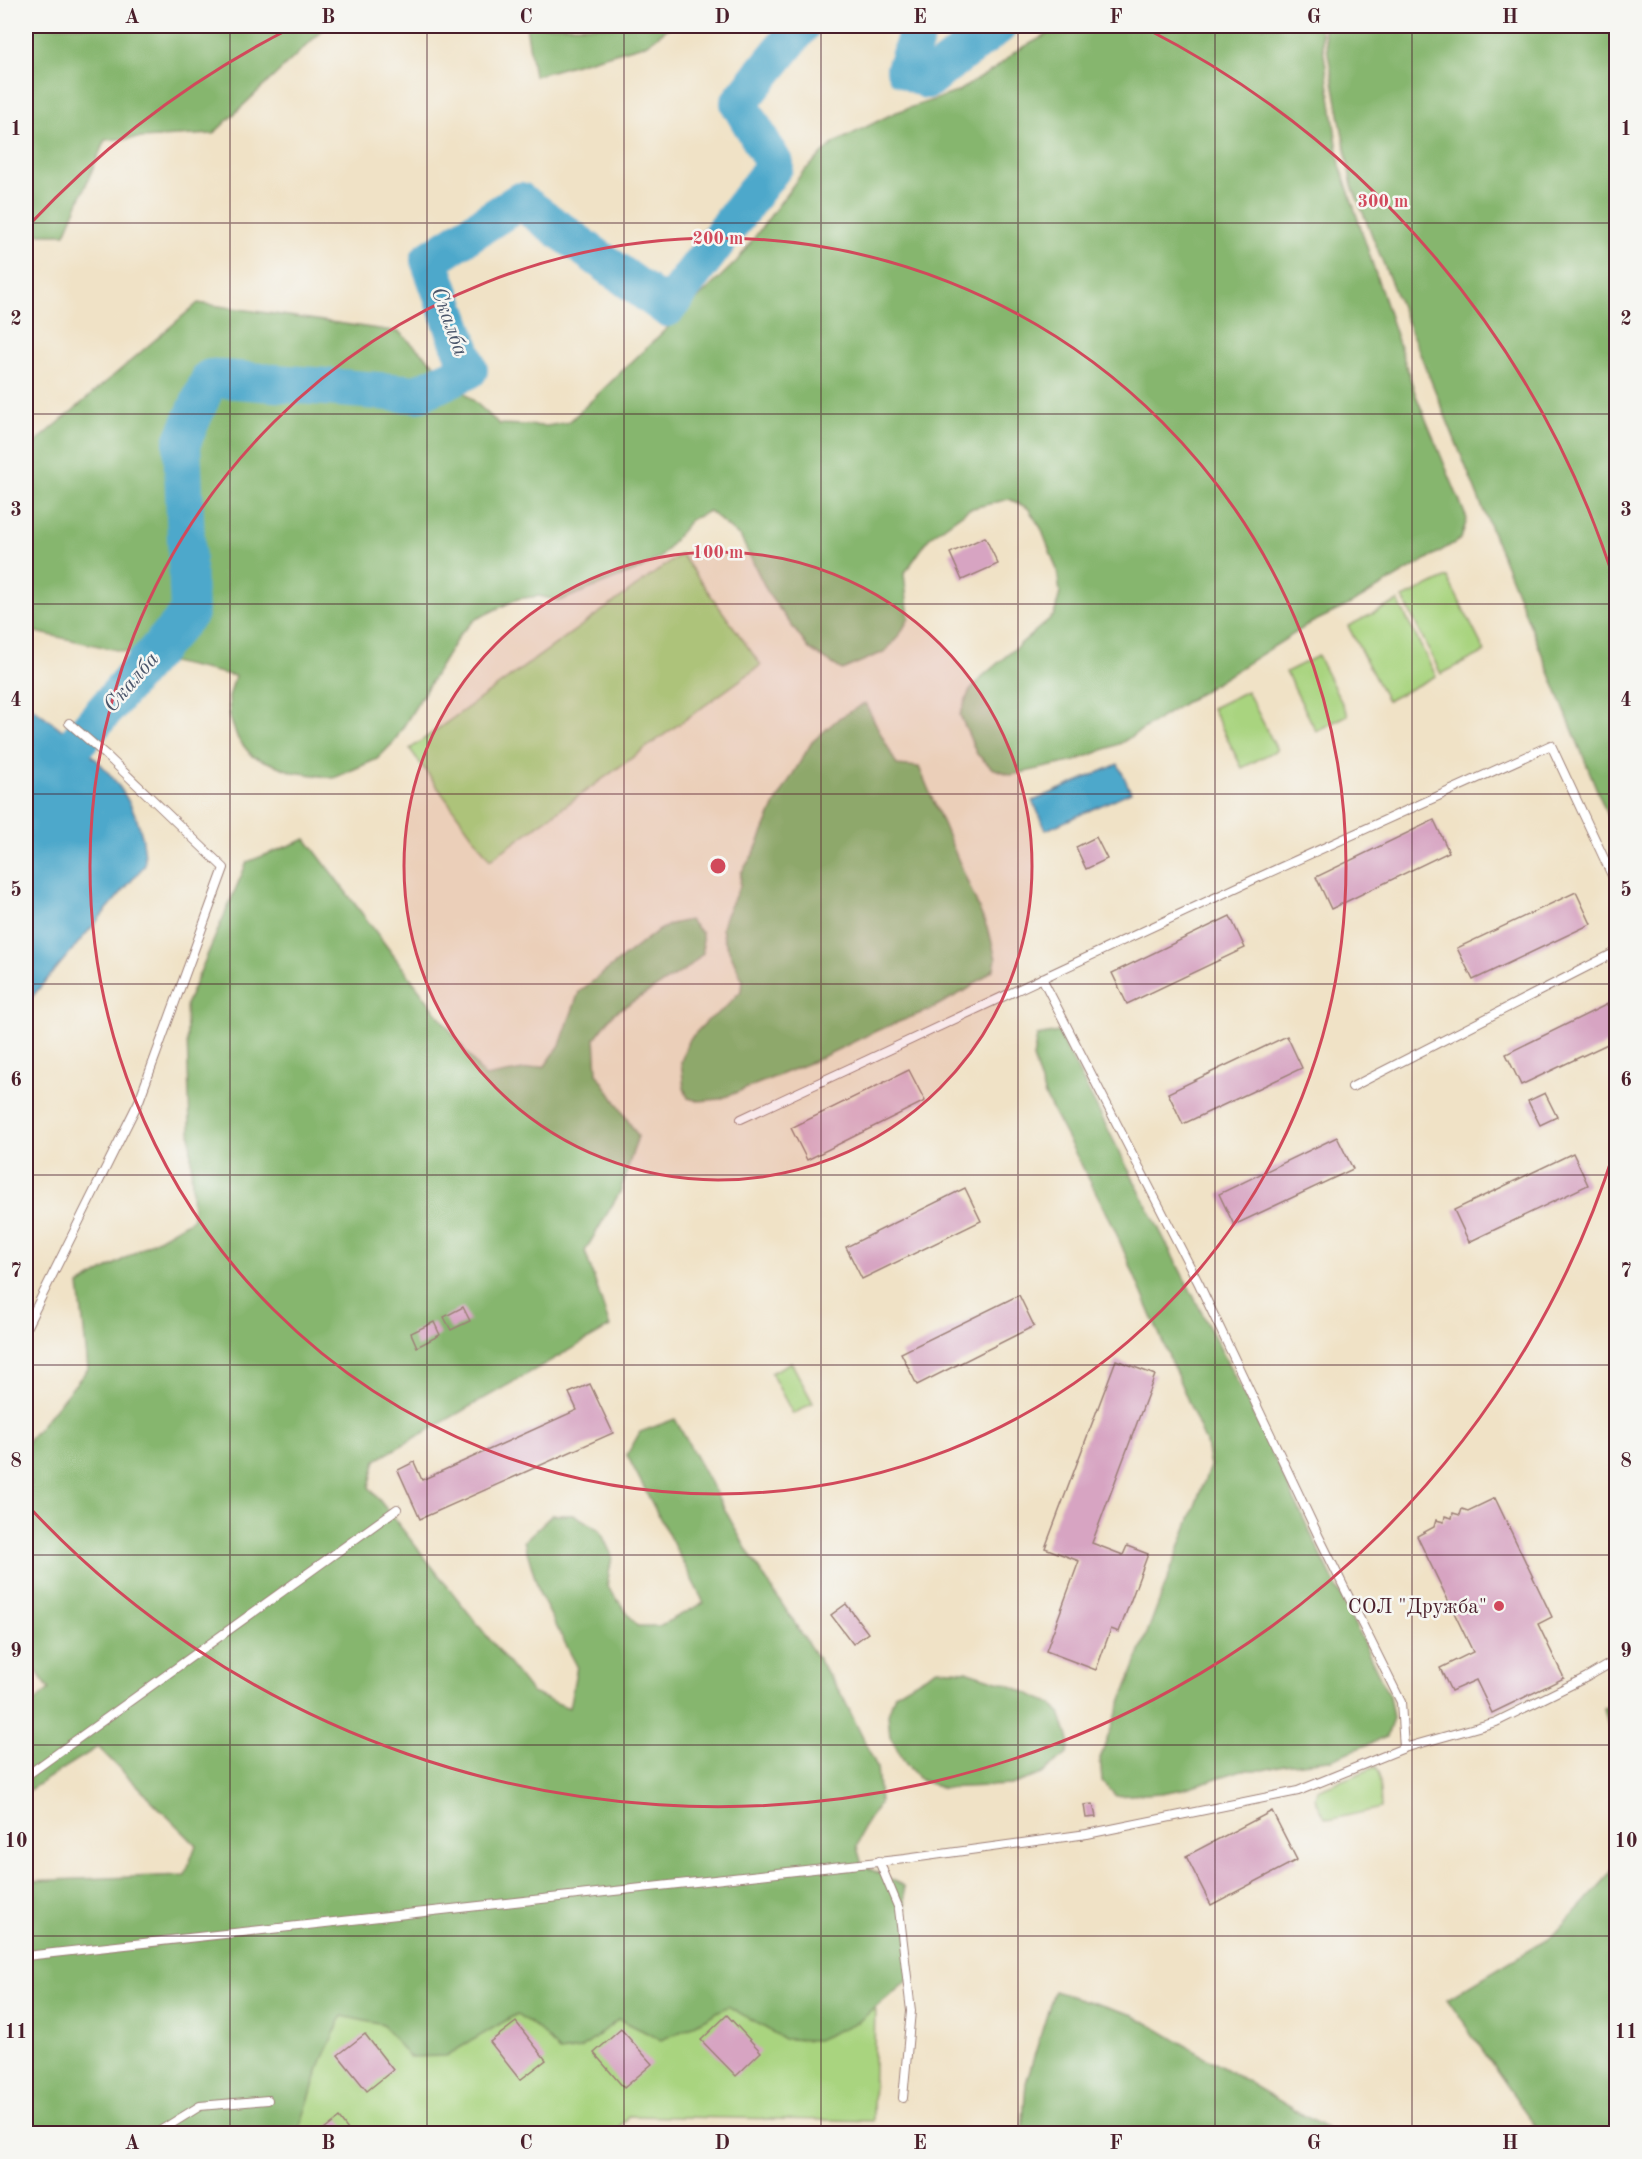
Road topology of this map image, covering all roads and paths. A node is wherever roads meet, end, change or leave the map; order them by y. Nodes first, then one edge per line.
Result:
1 (69, 723) dead end
2 (1617, 884) edge
3 (1617, 952) edge
4 (1042, 978) junction
5 (1352, 1087) dead end
6 (741, 1119) dead end
7 (26, 1328) edge
8 (397, 1509) dead end
9 (1617, 1660) edge
10 (1404, 1748) junction
11 (26, 1776) edge
12 (879, 1861) junction
13 (26, 1956) edge
14 (903, 2098) dead end
15 (268, 2100) dead end
16 (154, 2133) edge

1 - 7 lane
2 - 4 lane
3 - 5 lane
4 - 6 lane
4 - 10 lane
8 - 11 lane
9 - 10 lane
10 - 12 lane
12 - 13 lane
12 - 14 lane
15 - 16 lane

